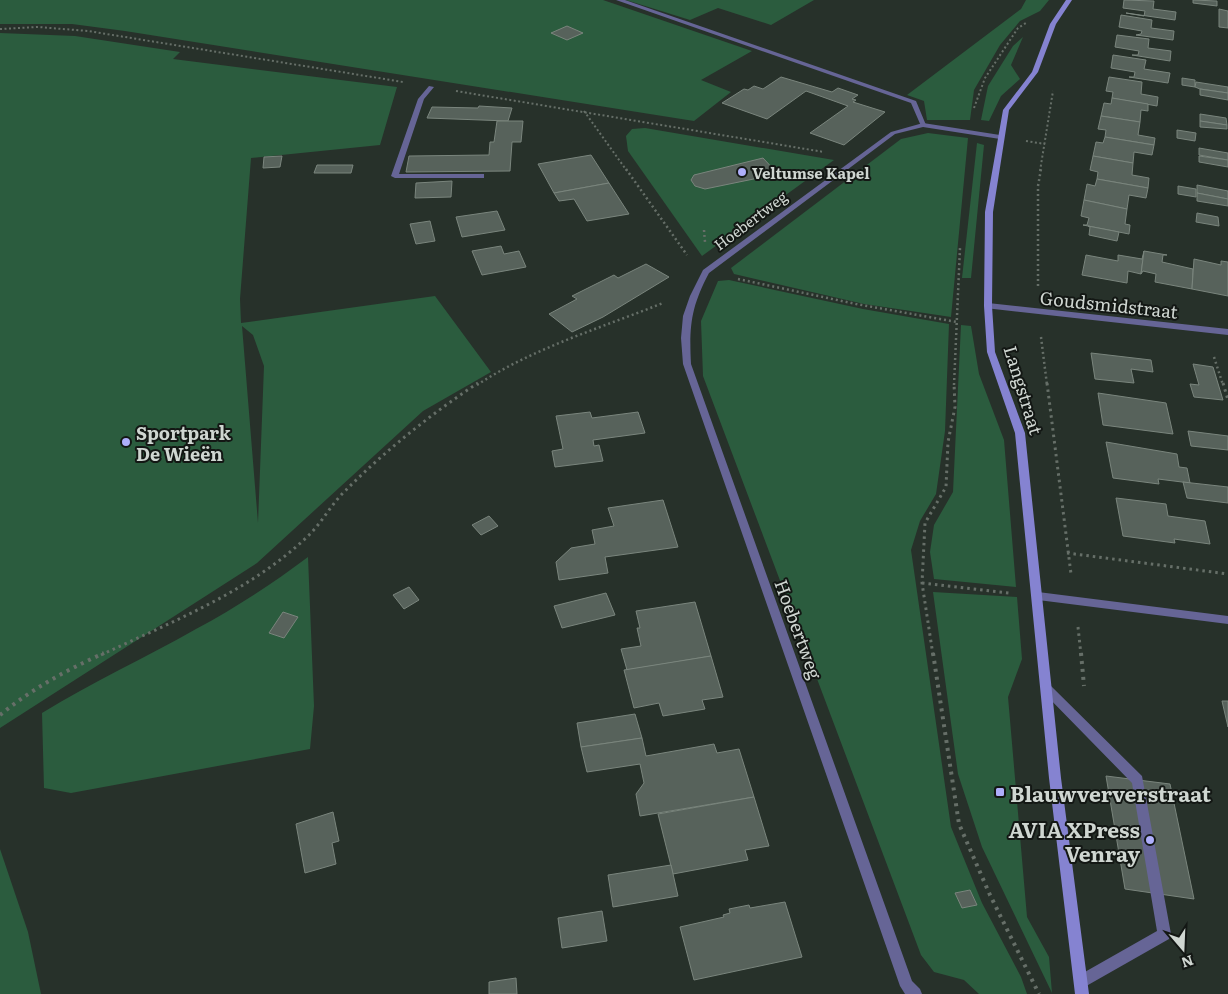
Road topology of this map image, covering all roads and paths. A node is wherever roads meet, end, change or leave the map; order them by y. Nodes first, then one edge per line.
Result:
1 (619, 0) edge
2 (1069, 0) edge
3 (1032, 19) dead end
4 (431, 87) dead end
5 (1053, 90) dead end
6 (584, 111) dead end
7 (923, 125) junction
8 (974, 131) junction
9 (1000, 137) junction
10 (481, 176) dead end
11 (961, 242) dead end
12 (706, 272) junction
13 (691, 302) junction
14 (988, 306) junction
15 (1038, 313) junction
16 (956, 321) junction
17 (988, 325) junction
18 (1206, 330) junction
19 (1228, 332) edge
20 (1228, 400) edge
21 (1068, 553) junction
22 (1228, 574) edge
23 (922, 583) junction
24 (1038, 596) junction
25 (1075, 599) junction
26 (1228, 620) edge
27 (1047, 689) junction
28 (0, 715) edge
29 (1080, 721) junction
30 (1081, 988) edge
31 (915, 994) edge
32 (1039, 994) edge

1 - 7 street
2 - 9 main road, Langstraat
3 - 8 path
4 - 10 street
5 - 15 path, Langstraat
6 - 12 path, Hoebertweg
7 - 8 street, Hoebertweg
7 - 12 street, Hoebertweg
8 - 9 street, Hoebertweg
9 - 14 main road, Langstraat
11 - 16 path
12 - 13 street, Hoebertweg
12 - 16 path
13 - 28 path
13 - 31 street, Hoebertweg
14 - 15 street, Goudsmidstraat
14 - 17 main road, Langstraat
15 - 18 street, Goudsmidstraat
15 - 21 path, Langstraat
16 - 17 path
16 - 23 path
17 - 24 main road, Langstraat
18 - 19 street, Goudsmidstraat
18 - 20 path
21 - 22 path
21 - 25 path, Langstraat
23 - 24 path
23 - 32 path
24 - 25 street
24 - 27 main road, Langstraat
25 - 26 street
25 - 29 path, Langstraat
27 - 29 street
27 - 30 main road, Langstraat
29 - 30 street

